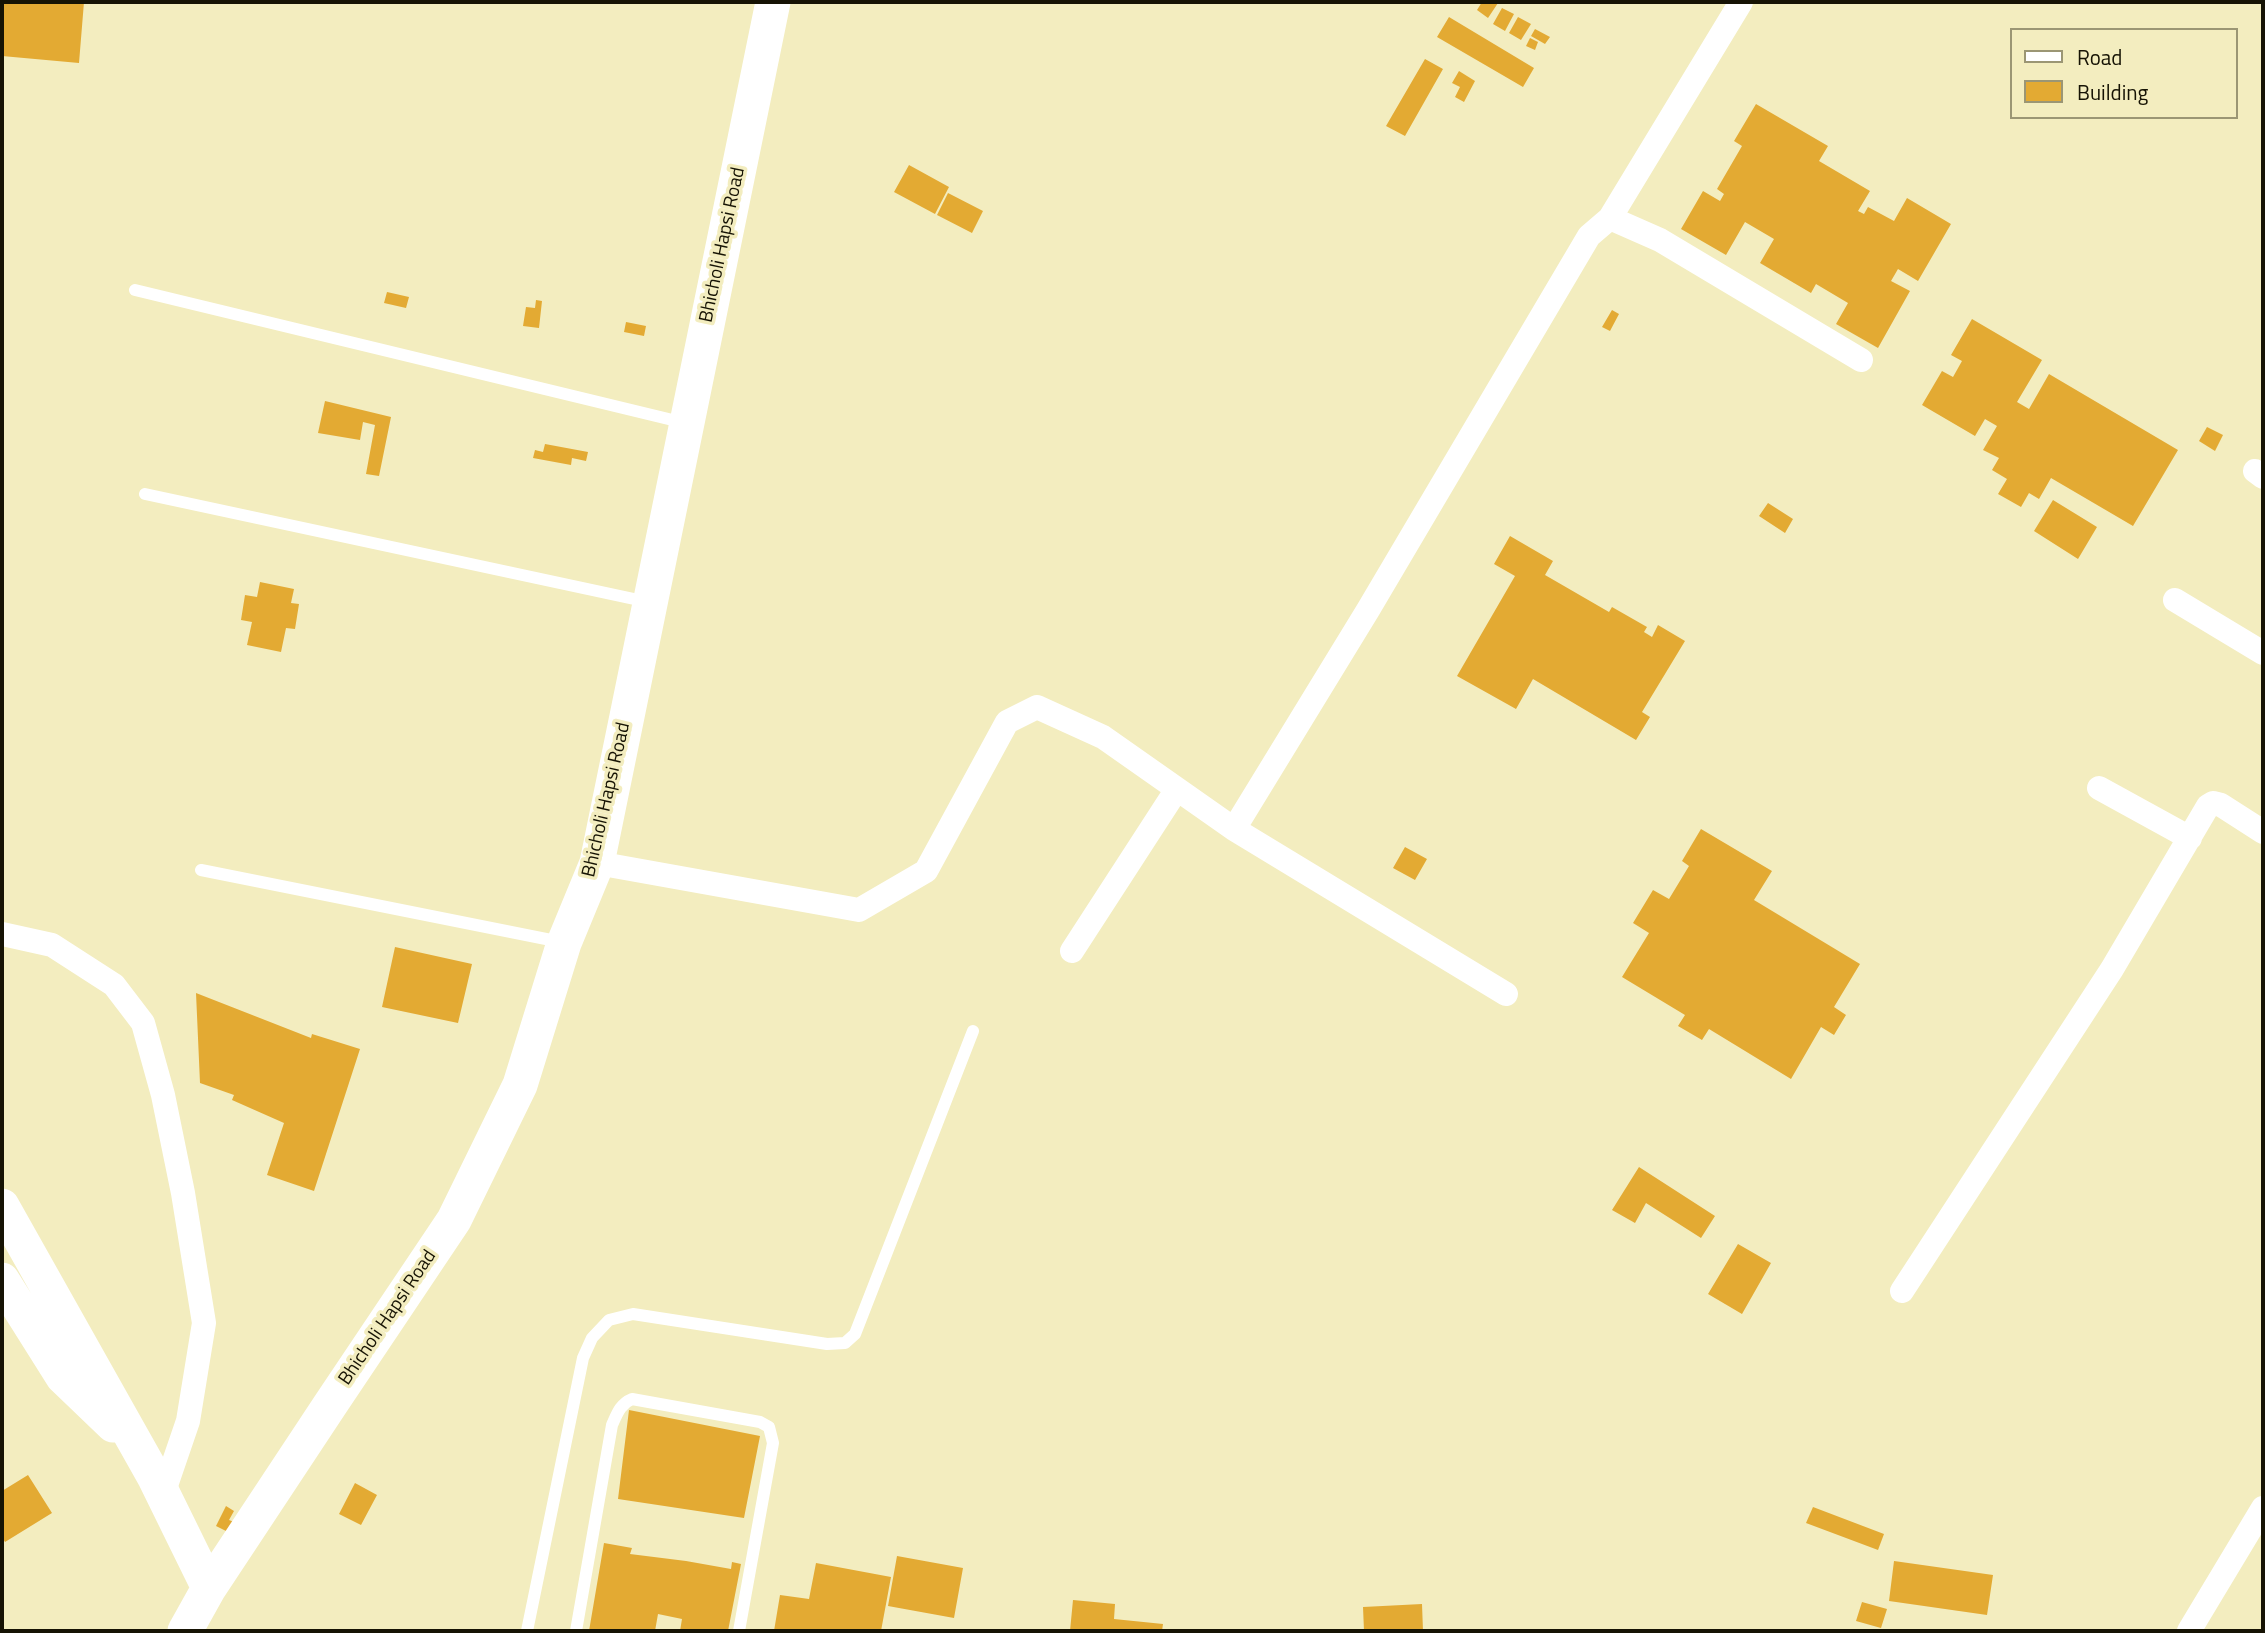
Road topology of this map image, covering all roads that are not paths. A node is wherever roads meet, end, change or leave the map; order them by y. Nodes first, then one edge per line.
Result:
1 (773, 2) edge
2 (1741, 2) edge
3 (1609, 218) junction
4 (135, 290) dead end
5 (1861, 360) dead end
6 (687, 423) junction
7 (145, 494) dead end
8 (2175, 600) dead end
9 (650, 603) junction
10 (2263, 653) edge
11 (2099, 788) dead end
12 (1177, 789) junction
13 (1234, 829) junction
14 (2263, 832) edge
15 (2190, 838) junction
16 (597, 863) junction
17 (201, 870) dead end
18 (2, 934) edge
19 (564, 943) junction
20 (1072, 951) dead end
21 (1506, 994) dead end
22 (973, 1031) dead end
23 (2, 1206) edge
24 (2, 1280) edge
25 (1902, 1291) dead end
26 (141, 1452) junction
27 (163, 1494) junction
28 (2263, 1508) edge
29 (209, 1588) junction
30 (185, 1631) edge
31 (527, 1631) edge
32 (576, 1631) edge
33 (739, 1631) edge
34 (2189, 1631) edge

1 - 6 street, Bhicholi Hapsi Road
2 - 3 street
3 - 5 street
3 - 13 street
4 - 6 lane
6 - 9 street, Bhicholi Hapsi Road
7 - 9 lane
8 - 10 street
9 - 16 street, Bhicholi Hapsi Road
11 - 15 street
12 - 13 street
12 - 16 street
12 - 20 street
13 - 21 street
14 - 15 street
15 - 25 street
16 - 19 street, Bhicholi Hapsi Road
17 - 19 lane
18 - 27 street
19 - 29 street, Bhicholi Hapsi Road
22 - 31 lane
23 - 26 street
24 - 26 street
26 - 27 street
27 - 29 street
28 - 34 street
29 - 30 street, Bhicholi Hapsi Road
32 - 33 lane

